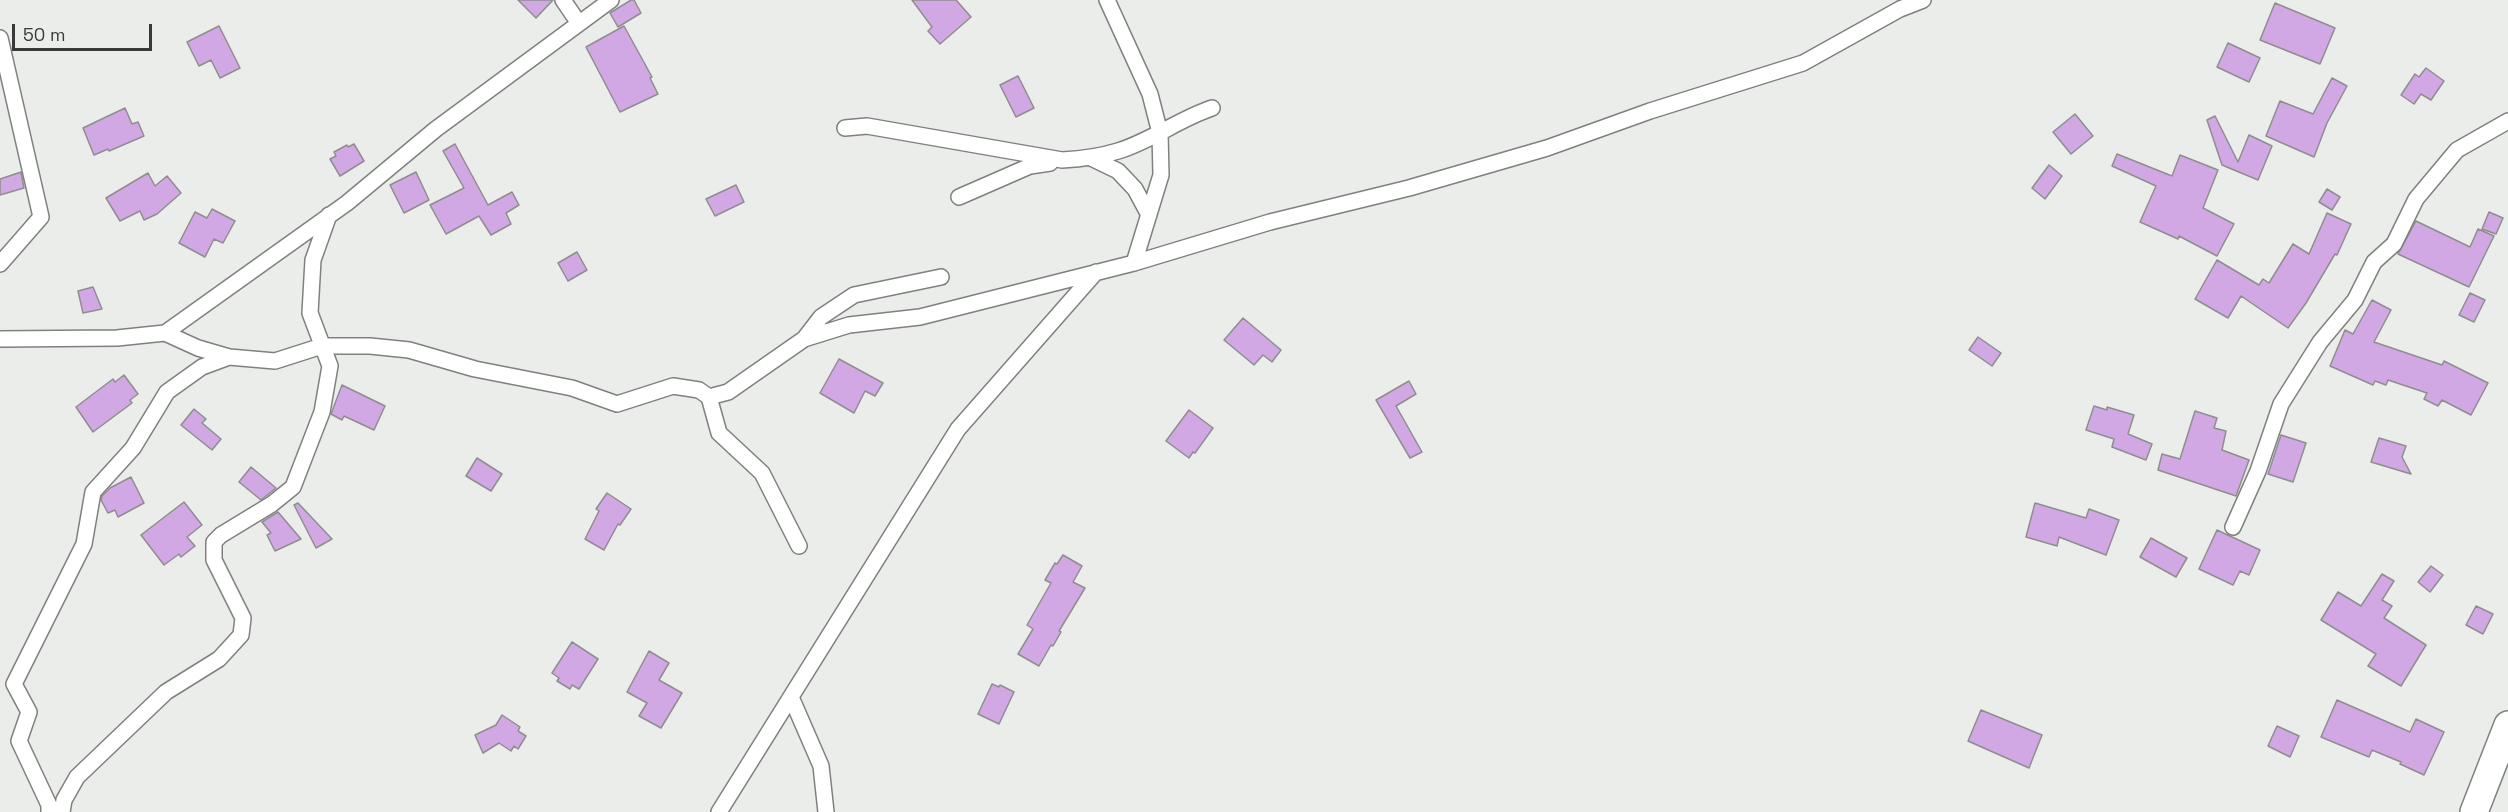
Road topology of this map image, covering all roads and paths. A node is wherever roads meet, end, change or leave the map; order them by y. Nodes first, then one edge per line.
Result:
1 (563, 0) edge
2 (611, 0) edge
3 (1107, 0) edge
4 (1923, 0) edge
5 (578, 22) junction
6 (0, 38) edge
7 (1212, 108) dead end
8 (2508, 121) edge
9 (845, 128) dead end
10 (1160, 133) junction
11 (1091, 158) junction
12 (1062, 160) junction
13 (959, 197) dead end
14 (329, 215) junction
15 (1149, 215) junction
16 (1134, 263) junction
17 (0, 264) edge
18 (1096, 272) junction
19 (941, 277) dead end
20 (165, 333) junction
21 (0, 339) edge
22 (804, 339) junction
23 (322, 346) junction
24 (229, 357) junction
25 (710, 396) junction
26 (2233, 527) dead end
27 (799, 546) dead end
28 (792, 697) junction
29 (2508, 725) edge
30 (49, 812) edge
31 (62, 812) edge
32 (719, 812) edge
33 (826, 812) edge
34 (2474, 812) edge

1 - 5 street
2 - 5 street
3 - 10 street
4 - 16 street
5 - 14 street
6 - 17 street
7 - 10 street
8 - 26 street
9 - 12 street
10 - 11 street
10 - 15 street
11 - 12 street
11 - 15 street
12 - 13 street
14 - 20 street
14 - 23 street
15 - 16 street
16 - 18 street
18 - 22 street
18 - 28 street
19 - 22 street
20 - 21 street
20 - 24 street
22 - 25 street
23 - 24 street
23 - 25 street
23 - 31 street
24 - 30 street
25 - 27 street
28 - 32 street
28 - 33 street
29 - 34 highway

